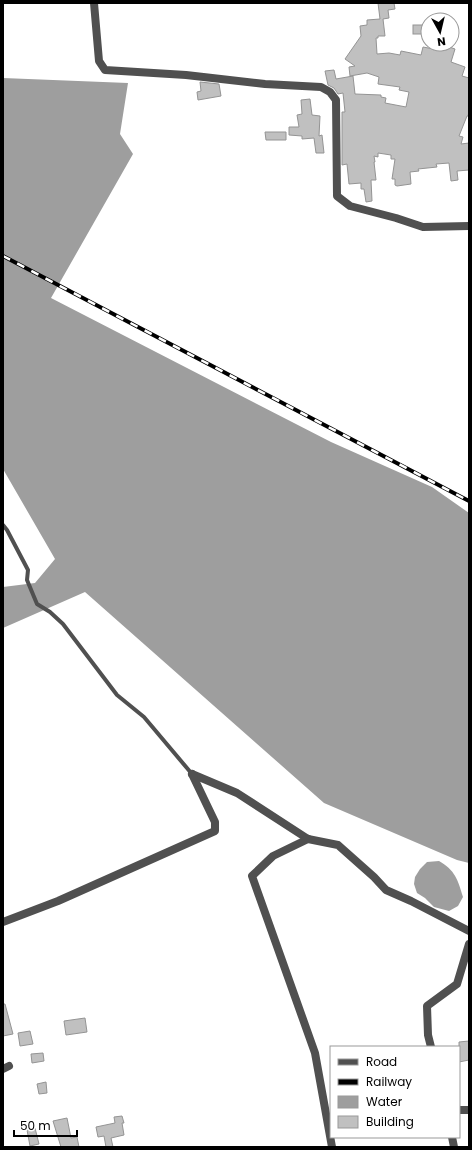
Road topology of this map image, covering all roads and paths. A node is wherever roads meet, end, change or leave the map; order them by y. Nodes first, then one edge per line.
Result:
1 (94, 3) edge
2 (469, 226) edge
3 (3, 525) edge
4 (192, 774) junction
5 (308, 839) junction
6 (3, 922) edge
7 (465, 929) edge
8 (469, 944) edge
9 (431, 1046) edge
10 (330, 1136) edge

1 - 2 street
3 - 4 lane
4 - 5 street
4 - 6 street
5 - 7 street
5 - 10 street
7 - 8 street
8 - 9 street

